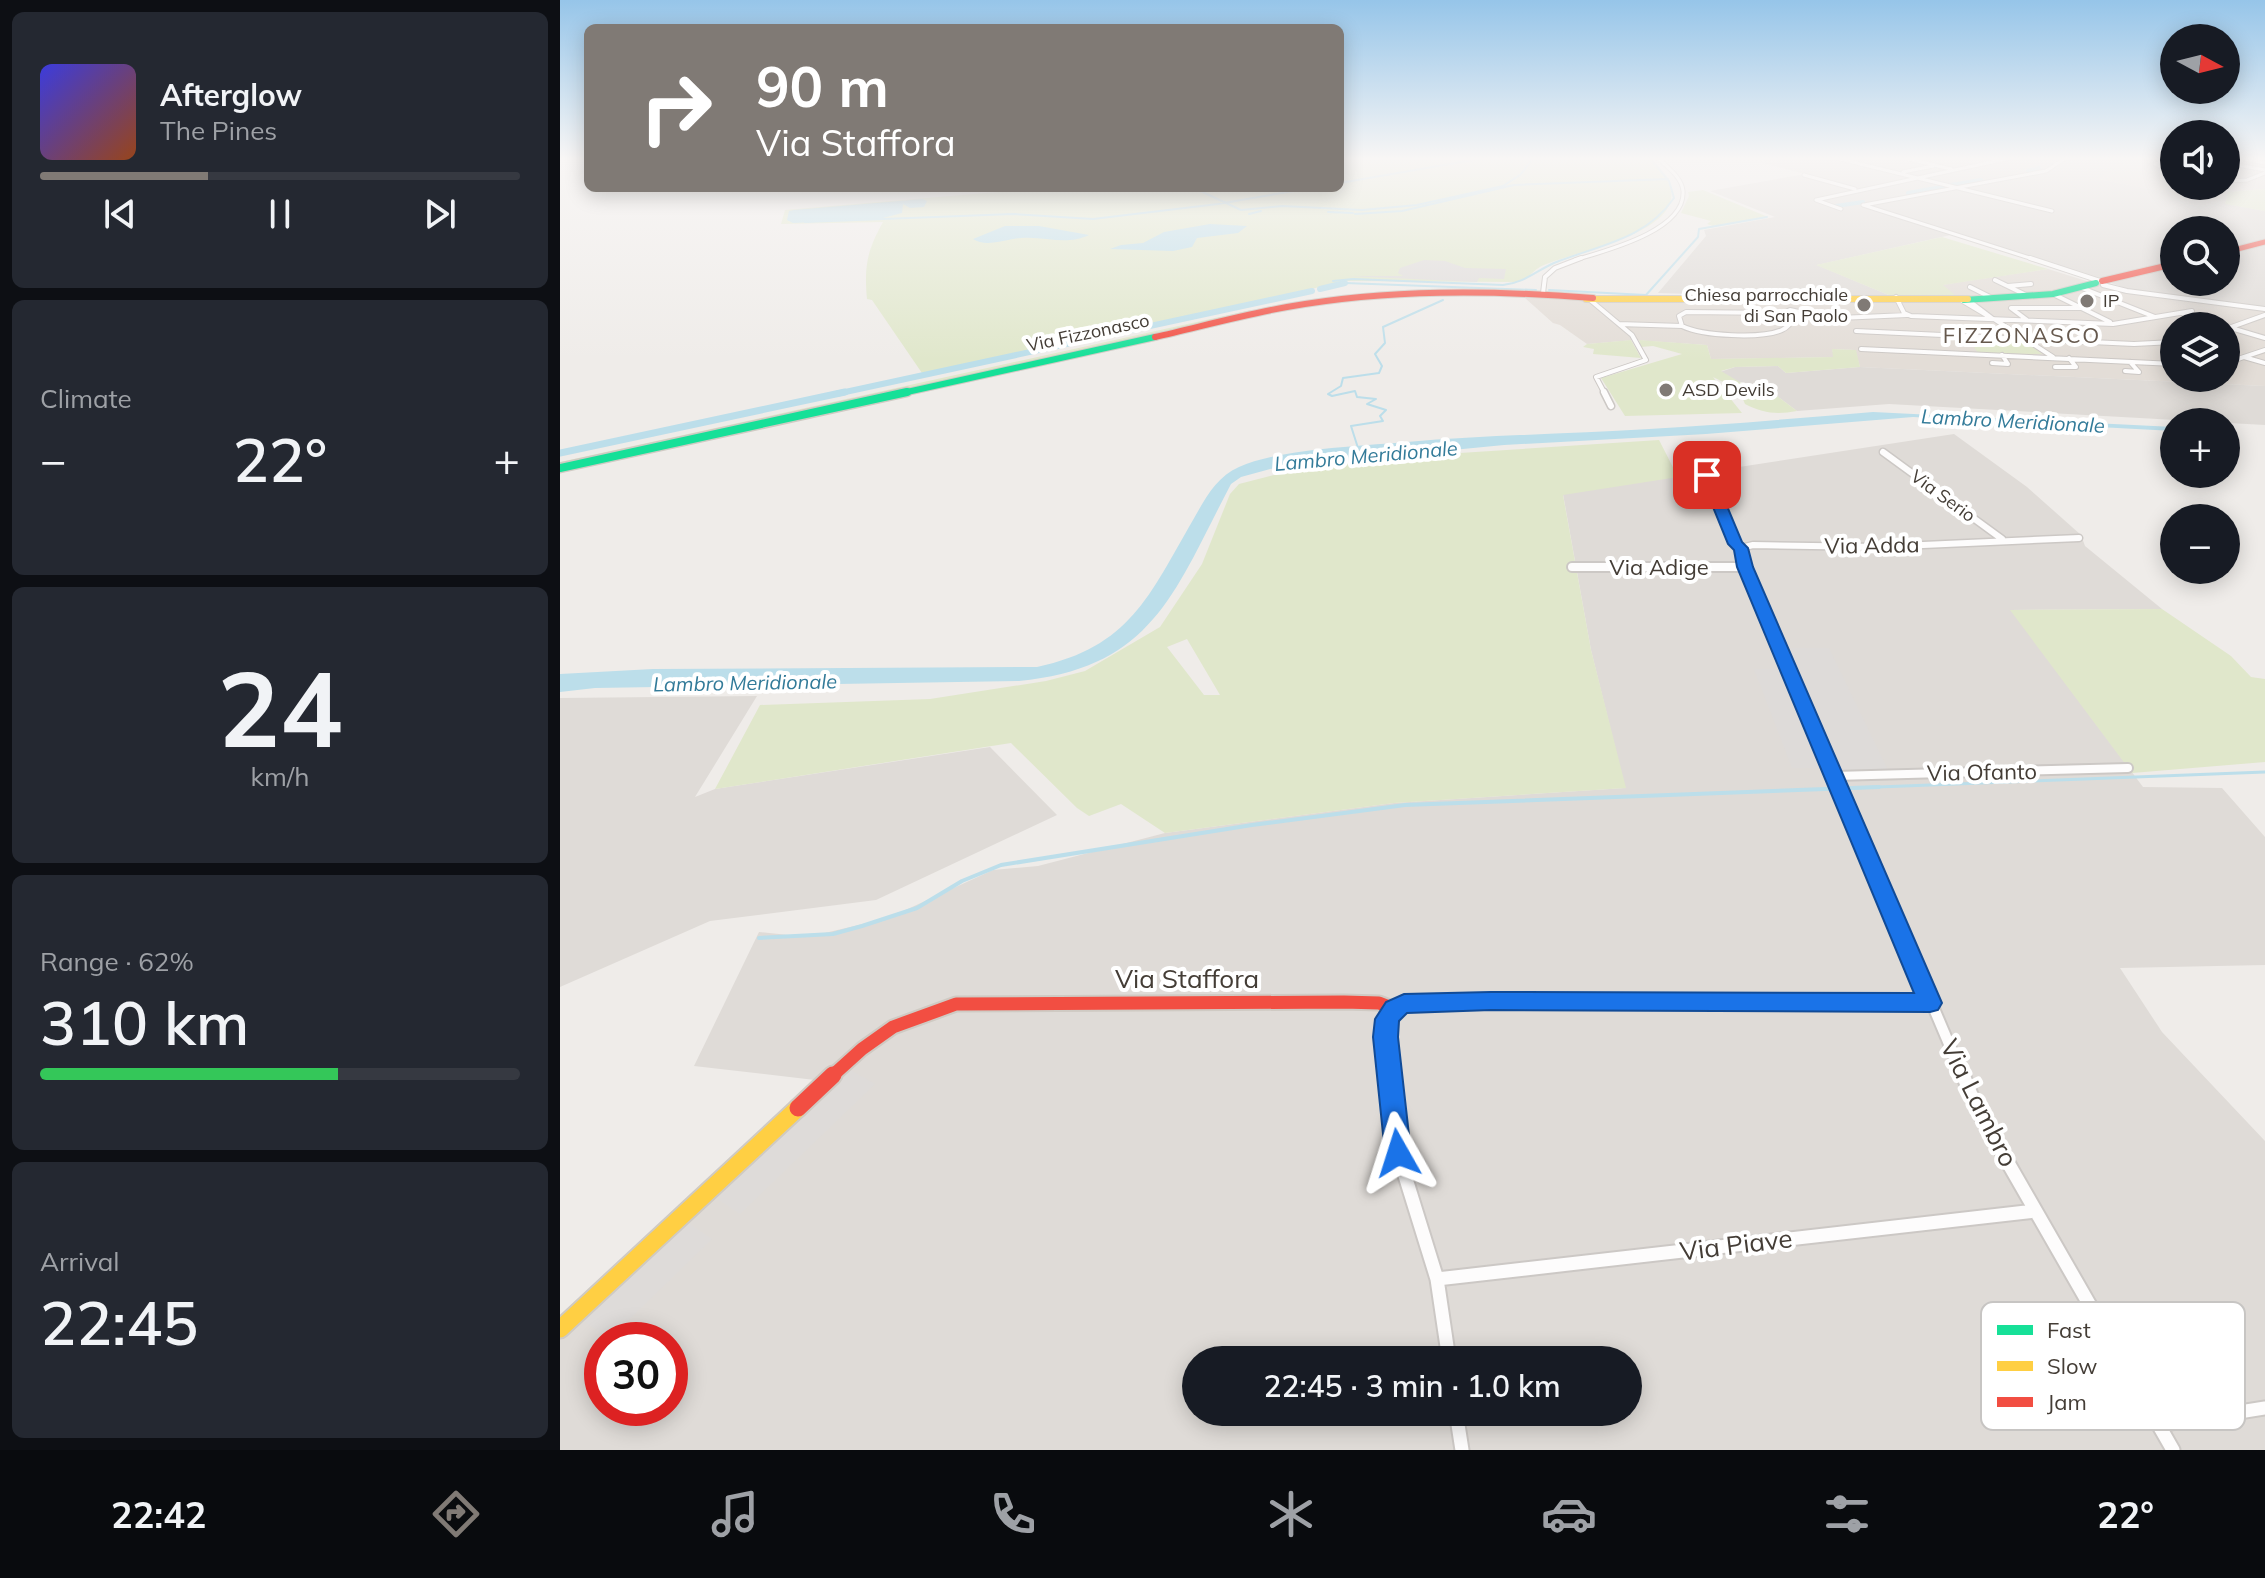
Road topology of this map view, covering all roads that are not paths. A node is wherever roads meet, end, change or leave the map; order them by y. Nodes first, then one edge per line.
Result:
1 (1663, 225) edge
2 (1920, 225) edge
3 (2265, 242) edge
4 (2240, 248) edge
5 (2160, 268) edge
6 (1995, 280) dead end
7 (2099, 283) junction
8 (2007, 286) junction
9 (2028, 290) junction
10 (1544, 294) junction
11 (2053, 294) junction
12 (1896, 297) junction
13 (1965, 297) junction
14 (1588, 298) junction
15 (2085, 308) junction
16 (2265, 309) edge
17 (2192, 311) dead end
18 (2186, 312) edge
19 (1786, 313) junction
20 (1908, 315) junction
21 (2265, 315) edge
22 (1795, 316) junction
23 (2160, 316) edge
24 (2155, 317) junction
25 (1839, 318) dead end
26 (1993, 319) junction
27 (2027, 320) junction
28 (2240, 323) edge
29 (1618, 324) junction
30 (2113, 324) junction
31 (1682, 326) junction
32 (1856, 331) dead end
33 (2240, 331) edge
34 (2024, 338) junction
35 (2265, 338) edge
36 (2160, 343) edge
37 (1861, 349) dead end
38 (2265, 350) edge
39 (2002, 355) junction
40 (2244, 357) junction
41 (2054, 358) junction
42 (2069, 358) junction
43 (2240, 358) edge
44 (2130, 362) junction
45 (1992, 363) dead end
46 (2160, 363) edge
47 (2265, 363) edge
48 (2055, 367) dead end
49 (2125, 371) dead end
50 (1611, 406) dead end
51 (651, 448) junction
52 (1883, 452) dead end
53 (560, 468) edge
54 (560, 475) edge
55 (1707, 475) dead end
56 (2079, 538) dead end
57 (2003, 539) junction
58 (1741, 548) junction
59 (1572, 567) dead end
60 (1745, 567) junction
61 (2128, 768) dead end
62 (1836, 778) junction
63 (1930, 1003) junction
64 (1394, 1009) junction
65 (2035, 1211) junction
66 (1437, 1279) junction
67 (2087, 1302) edge
68 (560, 1329) edge
69 (1447, 1346) edge
70 (2265, 1408) edge
71 (2245, 1411) edge
72 (1458, 1426) edge
73 (2161, 1430) edge
74 (1462, 1450) edge
75 (2173, 1450) edge

1 - 10 street
2 - 7 street
3 - 4 main road
5 - 7 main road, Via Fizzonasco
6 - 8 street
7 - 11 main road, Via Fizzonasco
7 - 16 street
7 - 24 street
8 - 9 street
8 - 9 street
9 - 11 main road, Via Fizzonasco
9 - 13 main road, Via Fizzonasco
10 - 14 main road, Via Fizzonasco
10 - 51 main road, Via Fizzonasco
11 - 15 street
12 - 13 main road, Via Fizzonasco
12 - 14 main road, Via Fizzonasco
12 - 20 street
13 - 26 street
14 - 29 street
15 - 27 street
15 - 30 street
17 - 18 street
19 - 22 street
19 - 22 street
19 - 31 street
20 - 25 street
20 - 26 street
21 - 28 street
22 - 31 street
23 - 24 street
24 - 30 street
26 - 27 street
26 - 34 street
27 - 30 street
29 - 31 street
29 - 50 street
32 - 34 street
33 - 35 street
34 - 36 street
34 - 41 street
37 - 39 street
38 - 40 street
39 - 41 street
39 - 45 street
40 - 43 street
40 - 47 street
41 - 42 street
42 - 44 street
42 - 48 street
44 - 46 street
44 - 49 street
51 - 53 main road, Via Fizzonasco
51 - 54 main road, Via Fizzonasco
52 - 57 street, Via Serio
55 - 58 street, Via Lambro
56 - 57 street, Via Adda
57 - 58 street, Via Adda
58 - 60 street, Via Lambro
59 - 60 street, Via Adige
60 - 62 street, Via Lambro
61 - 62 street, Via Ofanto
62 - 63 street, Via Lambro
63 - 64 main road, Via Staffora
63 - 65 street, Via Lambro
64 - 66 street
64 - 68 main road, Via Staffora
65 - 66 street, Via Piave
65 - 67 street, Via Lambro
66 - 69 street
70 - 71 street
72 - 74 street
73 - 75 street, Via Lambro

